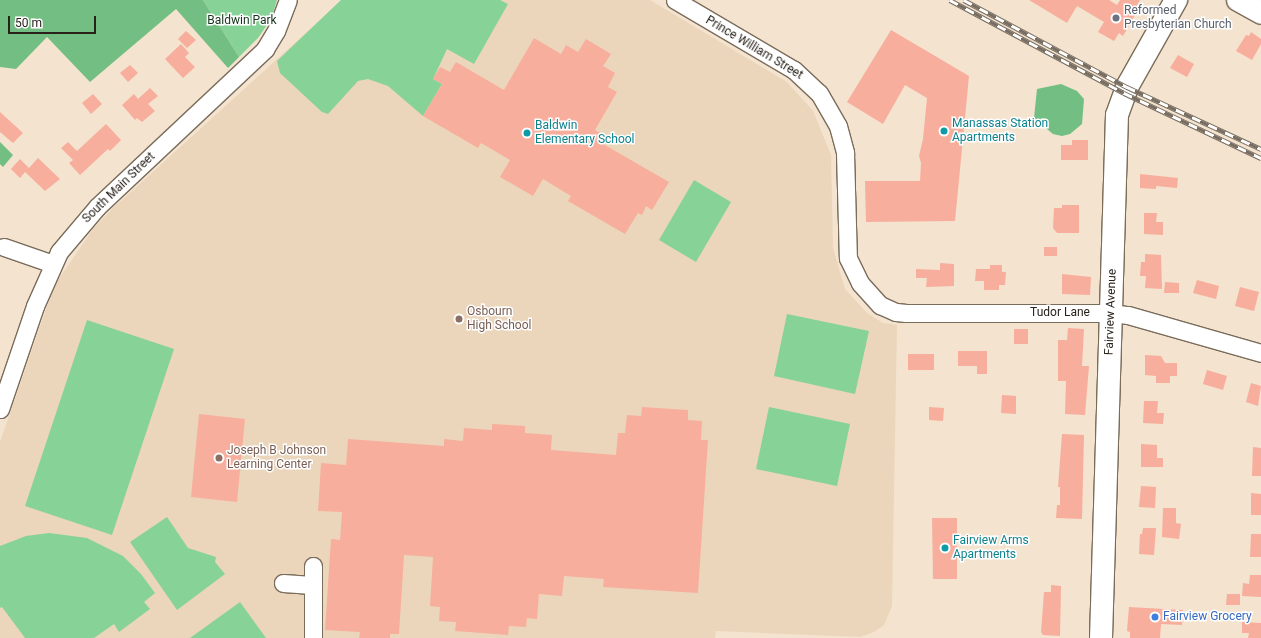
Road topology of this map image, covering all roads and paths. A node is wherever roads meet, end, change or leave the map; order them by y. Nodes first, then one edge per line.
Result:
1 (288, 0) edge
2 (674, 0) edge
3 (1176, 0) edge
4 (1238, 0) edge
5 (1261, 13) edge
6 (4, 247) dead end
7 (53, 264) junction
8 (863, 288) joint
9 (1111, 313) junction
10 (1261, 353) edge
11 (0, 409) edge
12 (313, 566) dead end
13 (283, 583) dead end
14 (312, 585) junction
15 (313, 638) edge
16 (1101, 638) edge

1 - 7 street, South Main Street
2 - 8 street, Prince William Street
3 - 9 main road, Fairview Avenue
4 - 5 main road
6 - 7 street
7 - 11 street, South Main Street
8 - 9 street, Tudor Lane
9 - 10 street, Tudor Lane
9 - 16 main road, Fairview Avenue
12 - 14 street
13 - 14 street
14 - 15 street

